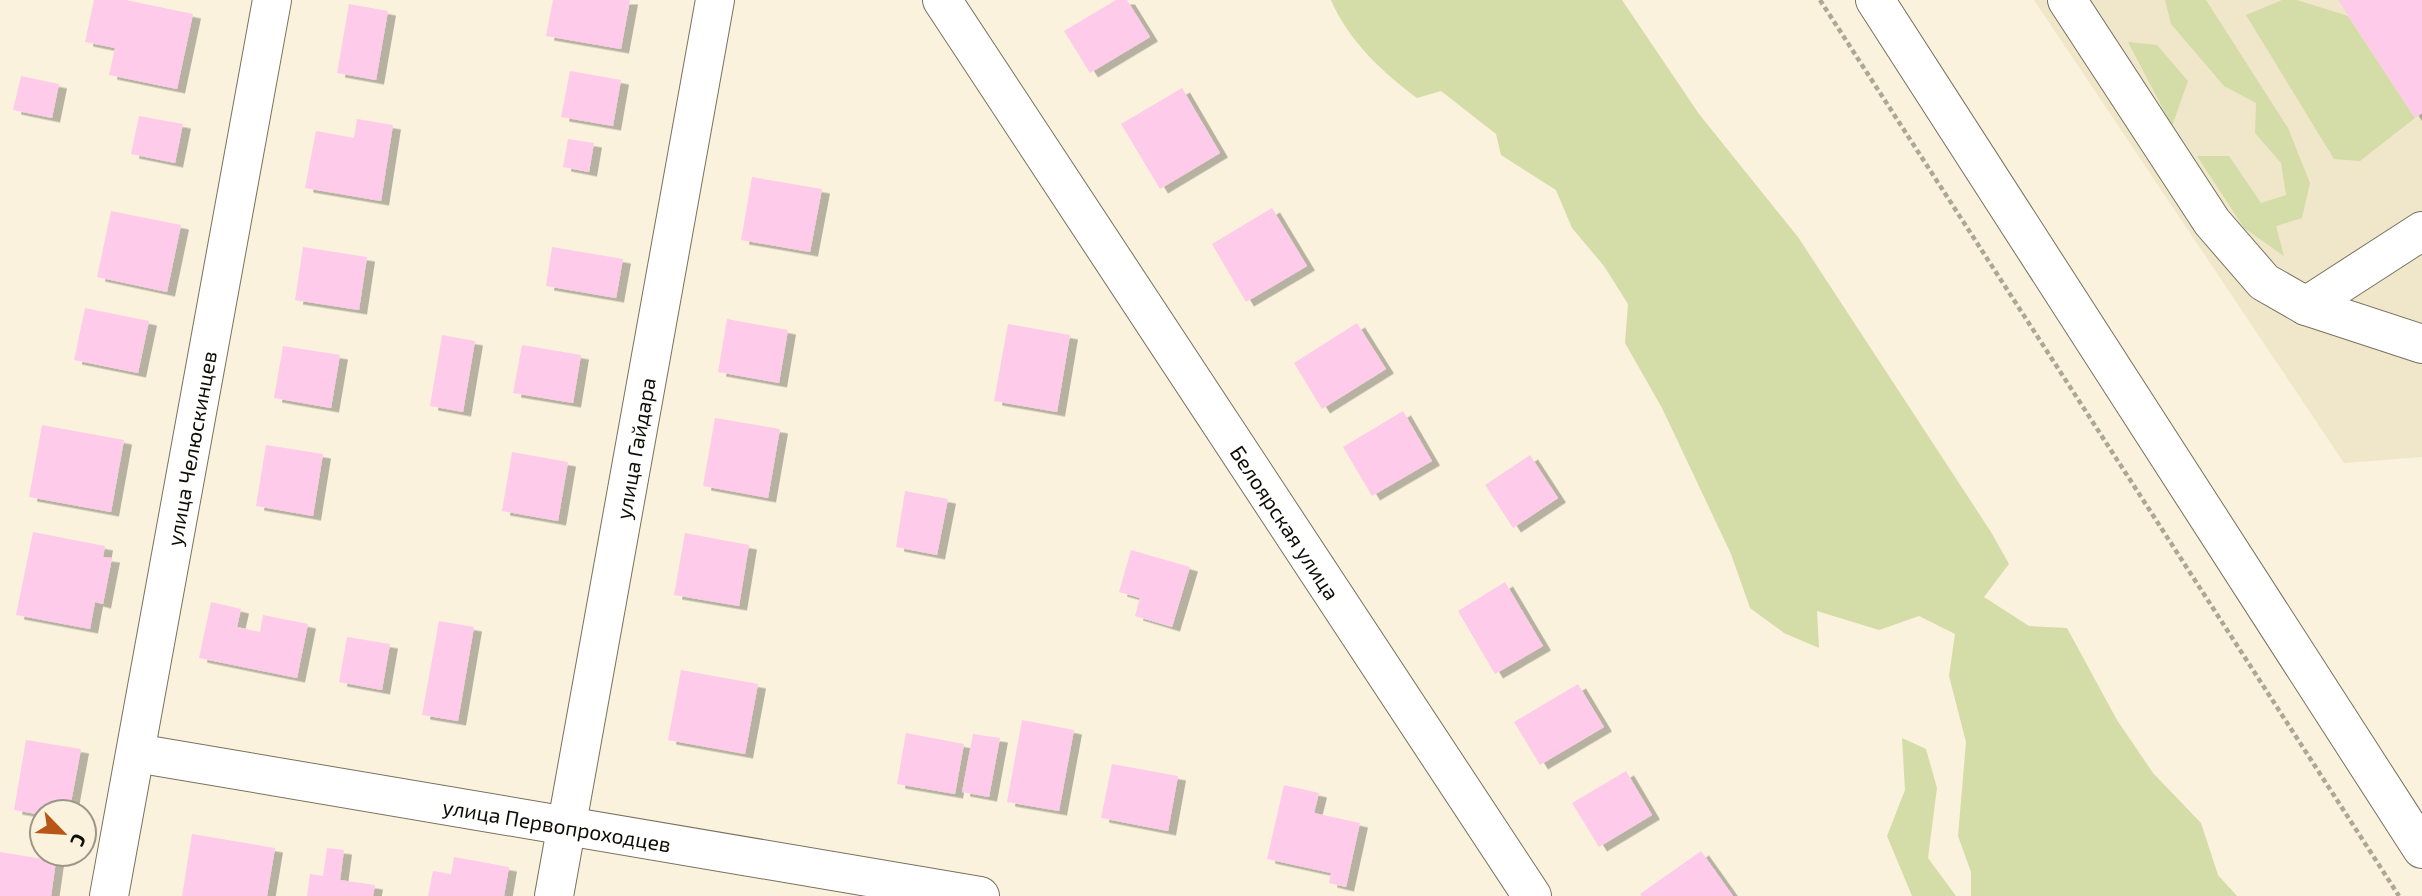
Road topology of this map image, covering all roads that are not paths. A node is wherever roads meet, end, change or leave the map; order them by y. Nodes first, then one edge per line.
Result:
1 (272, 0) edge
2 (715, 0) edge
3 (942, 0) edge
4 (1875, 0) edge
5 (2079, 4) edge
6 (2422, 231) edge
7 (2306, 306) junction
8 (2422, 344) edge
9 (136, 753) junction
10 (567, 825) junction
11 (2422, 849) edge
12 (109, 896) edge
13 (554, 896) edge
14 (980, 896) edge
15 (1532, 896) edge

1 - 9 street, улица Челюскинцев
2 - 10 street, улица Гайдара
3 - 15 street, Белоярская улица
4 - 11 street
5 - 7 street
6 - 7 street
7 - 8 street
9 - 10 street, улица Первопроходцев
9 - 12 street, улица Челюскинцев
10 - 13 street, улица Гайдара
10 - 14 street, улица Первопроходцев

